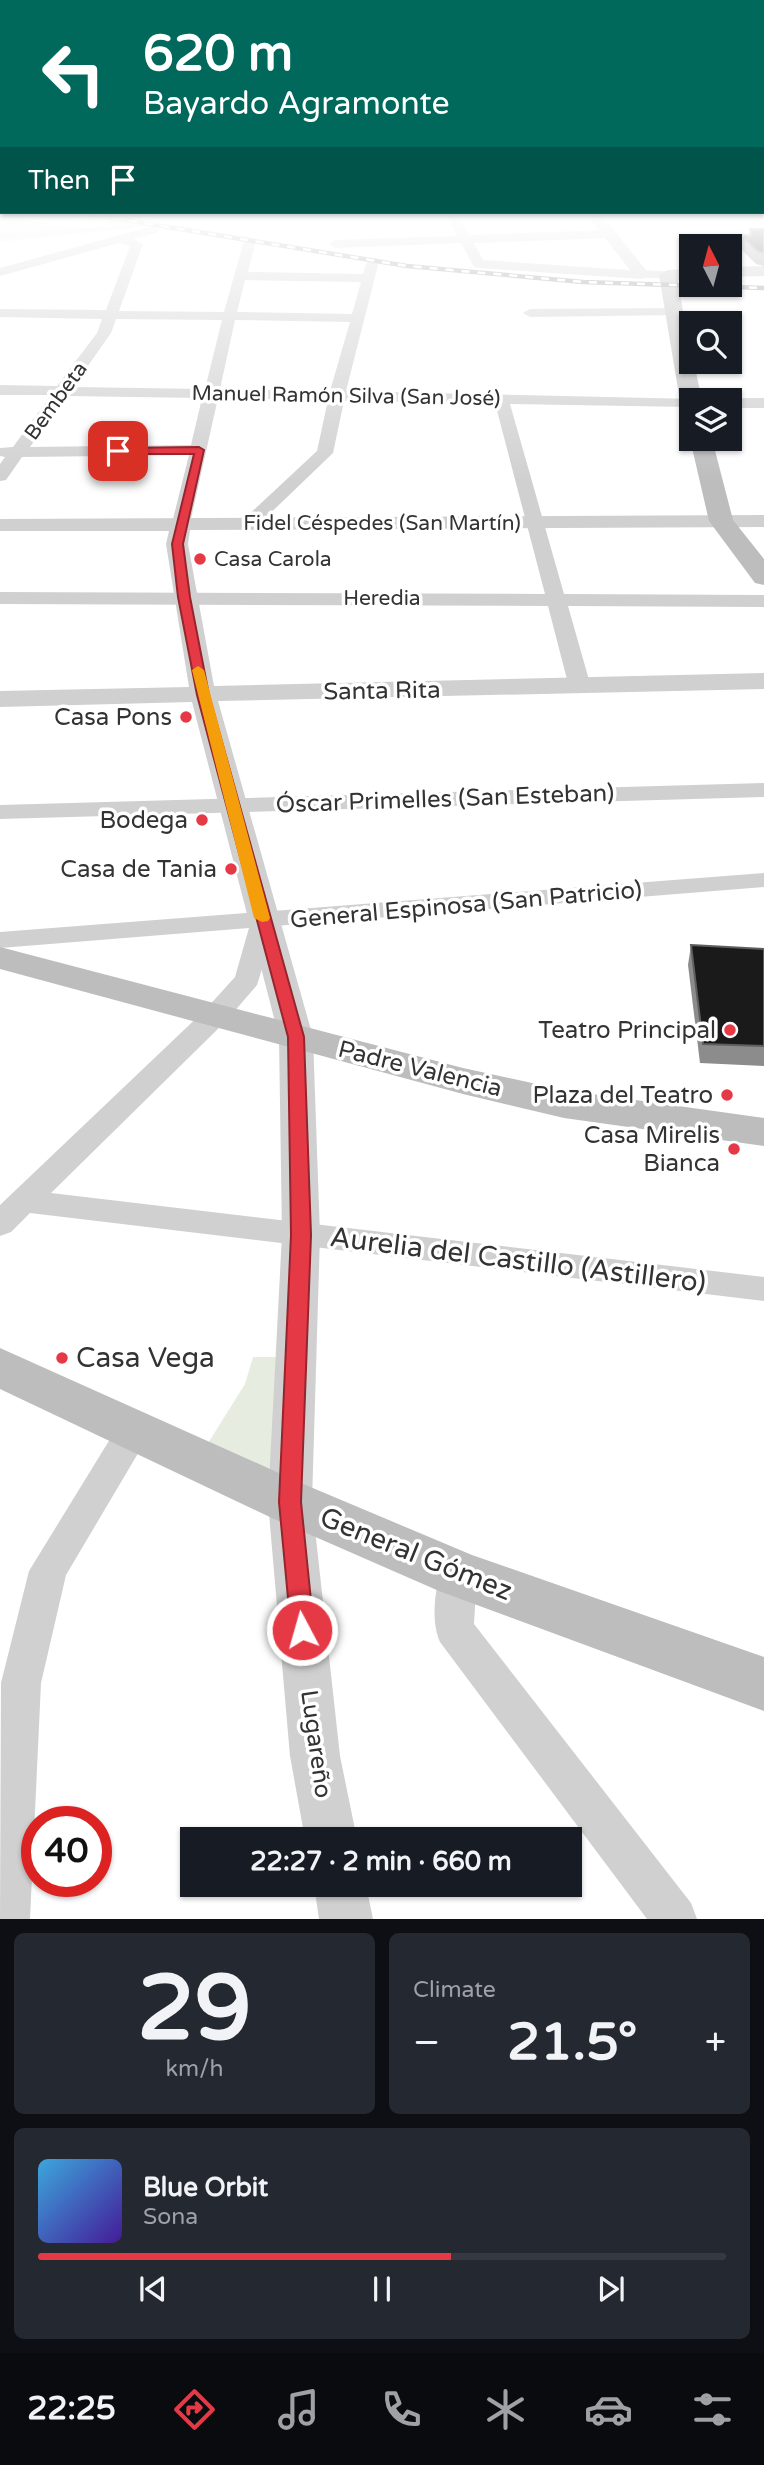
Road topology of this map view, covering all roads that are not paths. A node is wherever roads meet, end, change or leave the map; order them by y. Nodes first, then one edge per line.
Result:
1 (116, 303) edge
2 (233, 303) edge
3 (362, 303) edge
4 (673, 303) edge
5 (675, 312) junction
6 (0, 313) edge
7 (530, 313) dead end
8 (112, 314) junction
9 (229, 316) junction
10 (358, 318) junction
11 (689, 388) edge
12 (0, 390) edge
13 (64, 391) junction
14 (209, 393) junction
15 (337, 395) junction
16 (501, 398) junction
17 (679, 402) edge
18 (742, 403) edge
19 (764, 404) edge
20 (199, 450) junction
21 (704, 451) edge
22 (0, 452) edge
23 (19, 452) junction
24 (0, 476) edge
25 (721, 521) junction
26 (764, 521) edge
27 (251, 522) junction
28 (181, 523) junction
29 (538, 524) junction
30 (0, 525) edge
31 (764, 576) edge
32 (184, 597) junction
33 (0, 598) edge
34 (555, 599) junction
35 (764, 601) edge
36 (764, 681) edge
37 (580, 687) junction
38 (203, 695) junction
39 (0, 699) edge
40 (764, 790) edge
41 (234, 806) junction
42 (0, 812) edge
43 (764, 880) edge
44 (263, 922) junction
45 (0, 940) edge
46 (0, 958) edge
47 (216, 1015) junction
48 (296, 1037) junction
49 (764, 1132) edge
50 (23, 1201) junction
51 (0, 1224) edge
52 (301, 1235) junction
53 (764, 1289) edge
54 (0, 1367) edge
55 (135, 1428) junction
56 (278, 1483) junction
57 (458, 1574) junction
58 (10, 1682) edge
59 (764, 1684) edge
60 (329, 1827) edge
61 (342, 1897) edge
62 (8, 1919) edge
63 (346, 1919) edge
64 (675, 1919) edge

1 - 8 street, Bembeta
2 - 9 street, Lugareño
3 - 10 street
4 - 5 main road
5 - 7 street
5 - 11 main road
6 - 8 street
8 - 9 street
8 - 13 street, Bembeta
9 - 10 street
9 - 14 street, Lugareño
10 - 15 street
12 - 13 street, Manuel Ramón Silva (San José)
13 - 14 street, Manuel Ramón Silva (San José)
13 - 23 street, Bembeta
14 - 15 street, Manuel Ramón Silva (San José)
14 - 20 street, Lugareño
15 - 16 street, Manuel Ramón Silva (San José)
15 - 27 street
16 - 17 street, Manuel Ramón Silva (San José)
16 - 29 street
18 - 19 street
20 - 23 street
20 - 28 street, Lugareño
21 - 25 main road
22 - 23 street
23 - 24 street, Bembeta
25 - 26 street, Fidel Céspedes (San Martín)
25 - 29 street, Fidel Céspedes (San Martín)
25 - 31 main road
27 - 28 street, Fidel Céspedes (San Martín)
27 - 29 street, Fidel Céspedes (San Martín)
28 - 30 street, Fidel Céspedes (San Martín)
28 - 32 street, Lugareño
29 - 34 street
32 - 33 street, Heredia
32 - 34 street, Heredia
32 - 38 street, Lugareño
34 - 35 street, Heredia
34 - 37 street
36 - 37 street, Santa Rita
37 - 38 street, Santa Rita
38 - 39 street, Santa Rita
38 - 41 street, Lugareño
40 - 41 street, Óscar Primelles (San Esteban)
41 - 42 street, Óscar Primelles (San Esteban)
41 - 44 street, Lugareño
43 - 44 street, General Espinosa (San Patricio)
44 - 45 street, General Espinosa (San Patricio)
44 - 47 street
44 - 48 street, Lugareño
46 - 47 main road, Padre Valencia
47 - 48 main road, Padre Valencia
47 - 50 street
48 - 49 main road, Padre Valencia
48 - 52 street, Lugareño
50 - 51 street
50 - 52 street, Aurelia del Castillo (Astillero)
52 - 53 street, Aurelia del Castillo (Astillero)
52 - 56 street, Lugareño
54 - 55 main road, General Gómez
55 - 56 main road, General Gómez
55 - 58 street
56 - 57 main road, General Gómez
56 - 60 street, Lugareño
57 - 59 main road, General Gómez
57 - 64 street
58 - 62 street
61 - 63 street

